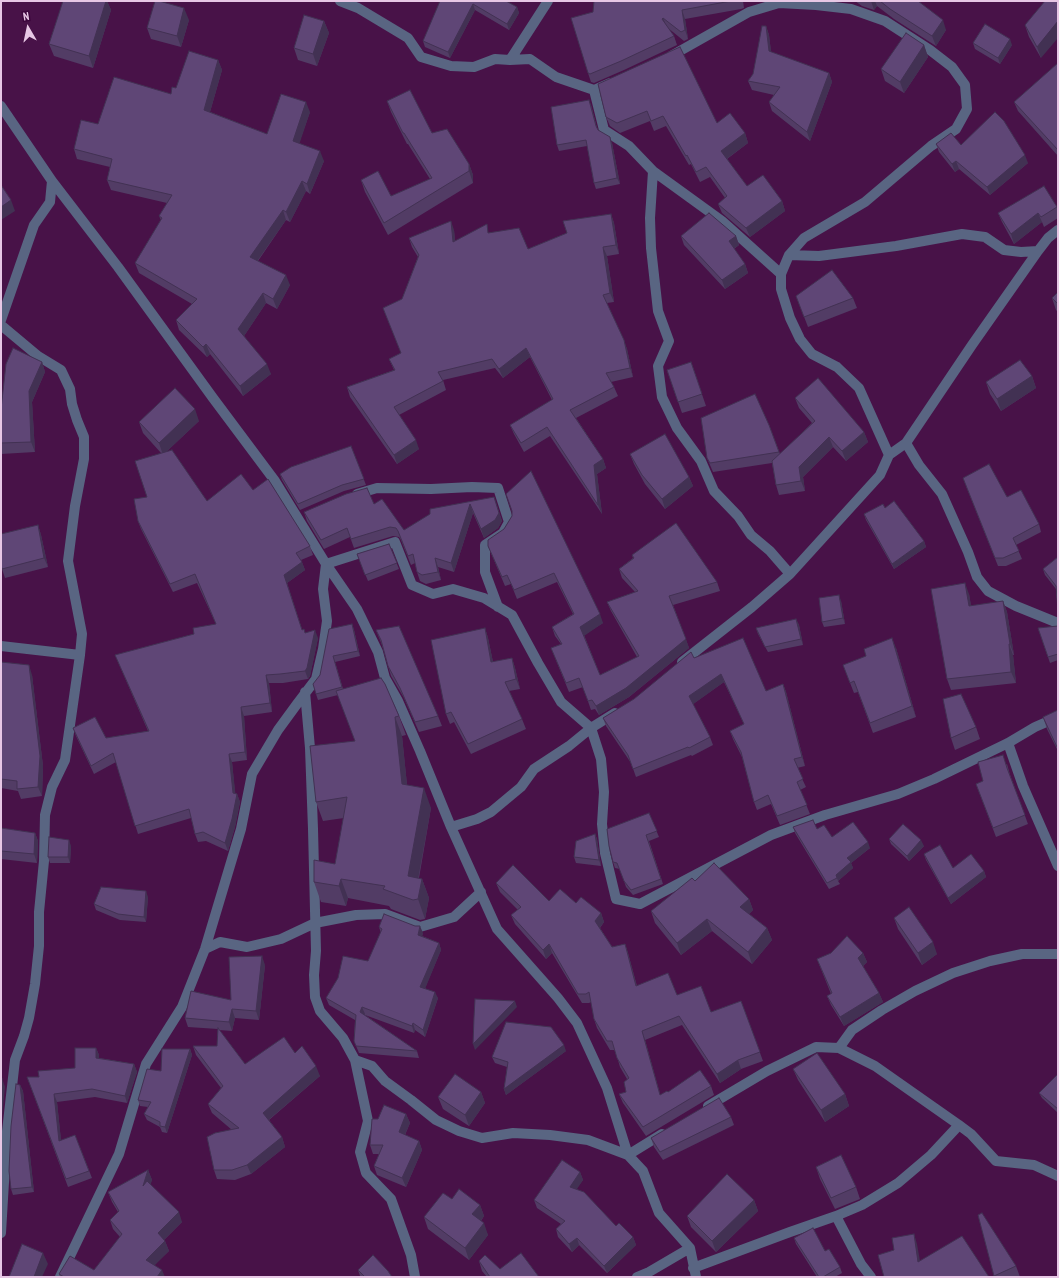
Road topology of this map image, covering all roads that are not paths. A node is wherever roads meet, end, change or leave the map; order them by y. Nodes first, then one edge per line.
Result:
1 (340, 1) edge
2 (548, 1) edge
3 (510, 60) junction
4 (659, 61) edge
5 (620, 79) edge
6 (594, 90) junction
7 (1, 106) edge
8 (654, 171) junction
9 (52, 181) junction
10 (1058, 230) edge
11 (1038, 251) junction
12 (789, 255) junction
13 (782, 274) junction
14 (1, 320) edge
15 (1, 325) edge
16 (906, 443) junction
17 (889, 455) junction
18 (347, 497) edge
19 (326, 564) junction
20 (790, 574) junction
21 (498, 607) junction
22 (1058, 623) edge
23 (1, 646) edge
24 (80, 654) junction
25 (674, 668) edge
26 (305, 692) junction
27 (621, 710) edge
28 (1058, 717) edge
29 (591, 728) junction
30 (1008, 743) junction
31 (451, 826) junction
32 (1058, 866) edge
33 (481, 892) junction
34 (315, 923) junction
35 (205, 949) junction
36 (1058, 954) edge
37 (839, 1048) junction
38 (355, 1060) junction
39 (700, 1111) edge
40 (959, 1125) junction
41 (668, 1131) edge
42 (628, 1155) junction
43 (1058, 1176) edge
44 (836, 1216) junction
45 (1, 1233) edge
46 (690, 1248) junction
47 (694, 1273) edge
48 (60, 1277) edge
49 (415, 1277) edge
50 (637, 1277) edge
51 (871, 1277) edge

1 - 3 street
2 - 3 street
3 - 6 street
4 - 12 street
5 - 6 street
6 - 8 street
7 - 9 street
8 - 13 street
8 - 20 street
9 - 14 street
9 - 19 street
10 - 11 street
11 - 12 street
11 - 16 street
12 - 13 street
13 - 17 street
15 - 24 street
16 - 17 street
16 - 22 street
17 - 20 street
18 - 21 street
19 - 21 street
19 - 26 street
19 - 31 street
20 - 25 street
21 - 29 street
23 - 24 street
24 - 45 street
26 - 34 street
26 - 35 street
27 - 29 street
28 - 30 street
29 - 30 street
29 - 31 street
30 - 32 street
31 - 33 street
33 - 34 street
33 - 42 street
34 - 35 street
34 - 38 street
35 - 48 street
36 - 37 street
37 - 39 street
37 - 40 street
38 - 42 street
38 - 49 street
40 - 43 street
40 - 44 street
41 - 42 street
42 - 46 street
44 - 47 street
44 - 51 street
46 - 47 street
46 - 50 street

